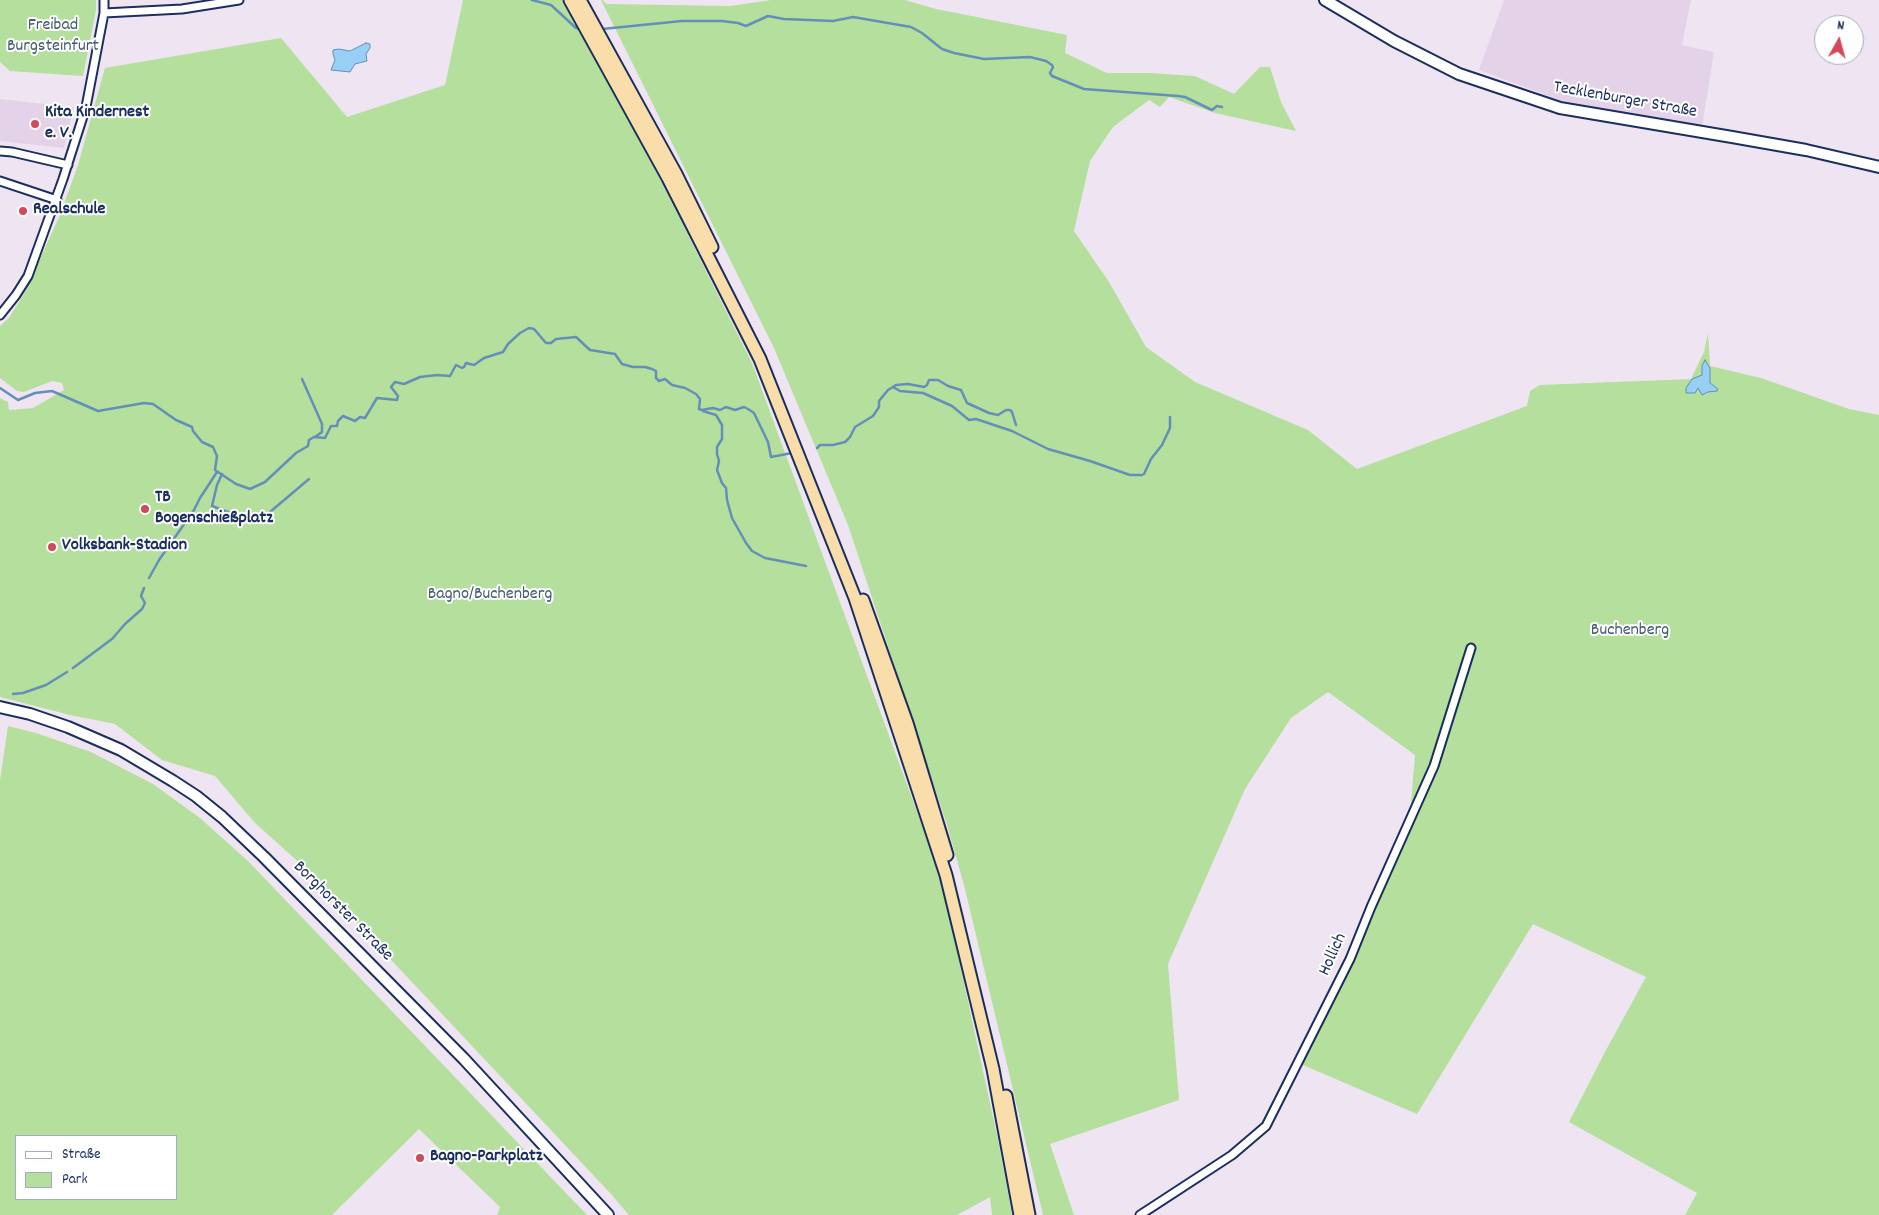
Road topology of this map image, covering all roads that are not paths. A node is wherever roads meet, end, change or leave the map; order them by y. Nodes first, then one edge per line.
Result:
1 (104, 0) edge
2 (239, 0) edge
3 (570, 0) edge
4 (580, 0) edge
5 (1325, 0) edge
6 (205, 3) edge
7 (104, 13) junction
8 (0, 151) edge
9 (68, 164) junction
10 (1879, 167) edge
11 (0, 181) edge
12 (56, 200) junction
13 (0, 315) edge
14 (1471, 648) dead end
15 (0, 707) edge
16 (608, 1215) edge
17 (1020, 1215) edge
18 (1029, 1215) edge
19 (1140, 1215) edge

1 - 7 street
2 - 6 street
3 - 17 highway
4 - 18 highway
5 - 10 main road, Tecklenburger Straße
6 - 7 street
7 - 9 street
8 - 9 street
9 - 12 street
11 - 12 street
12 - 13 street
14 - 19 street, Hollich
15 - 16 main road, Borghorster Straße

